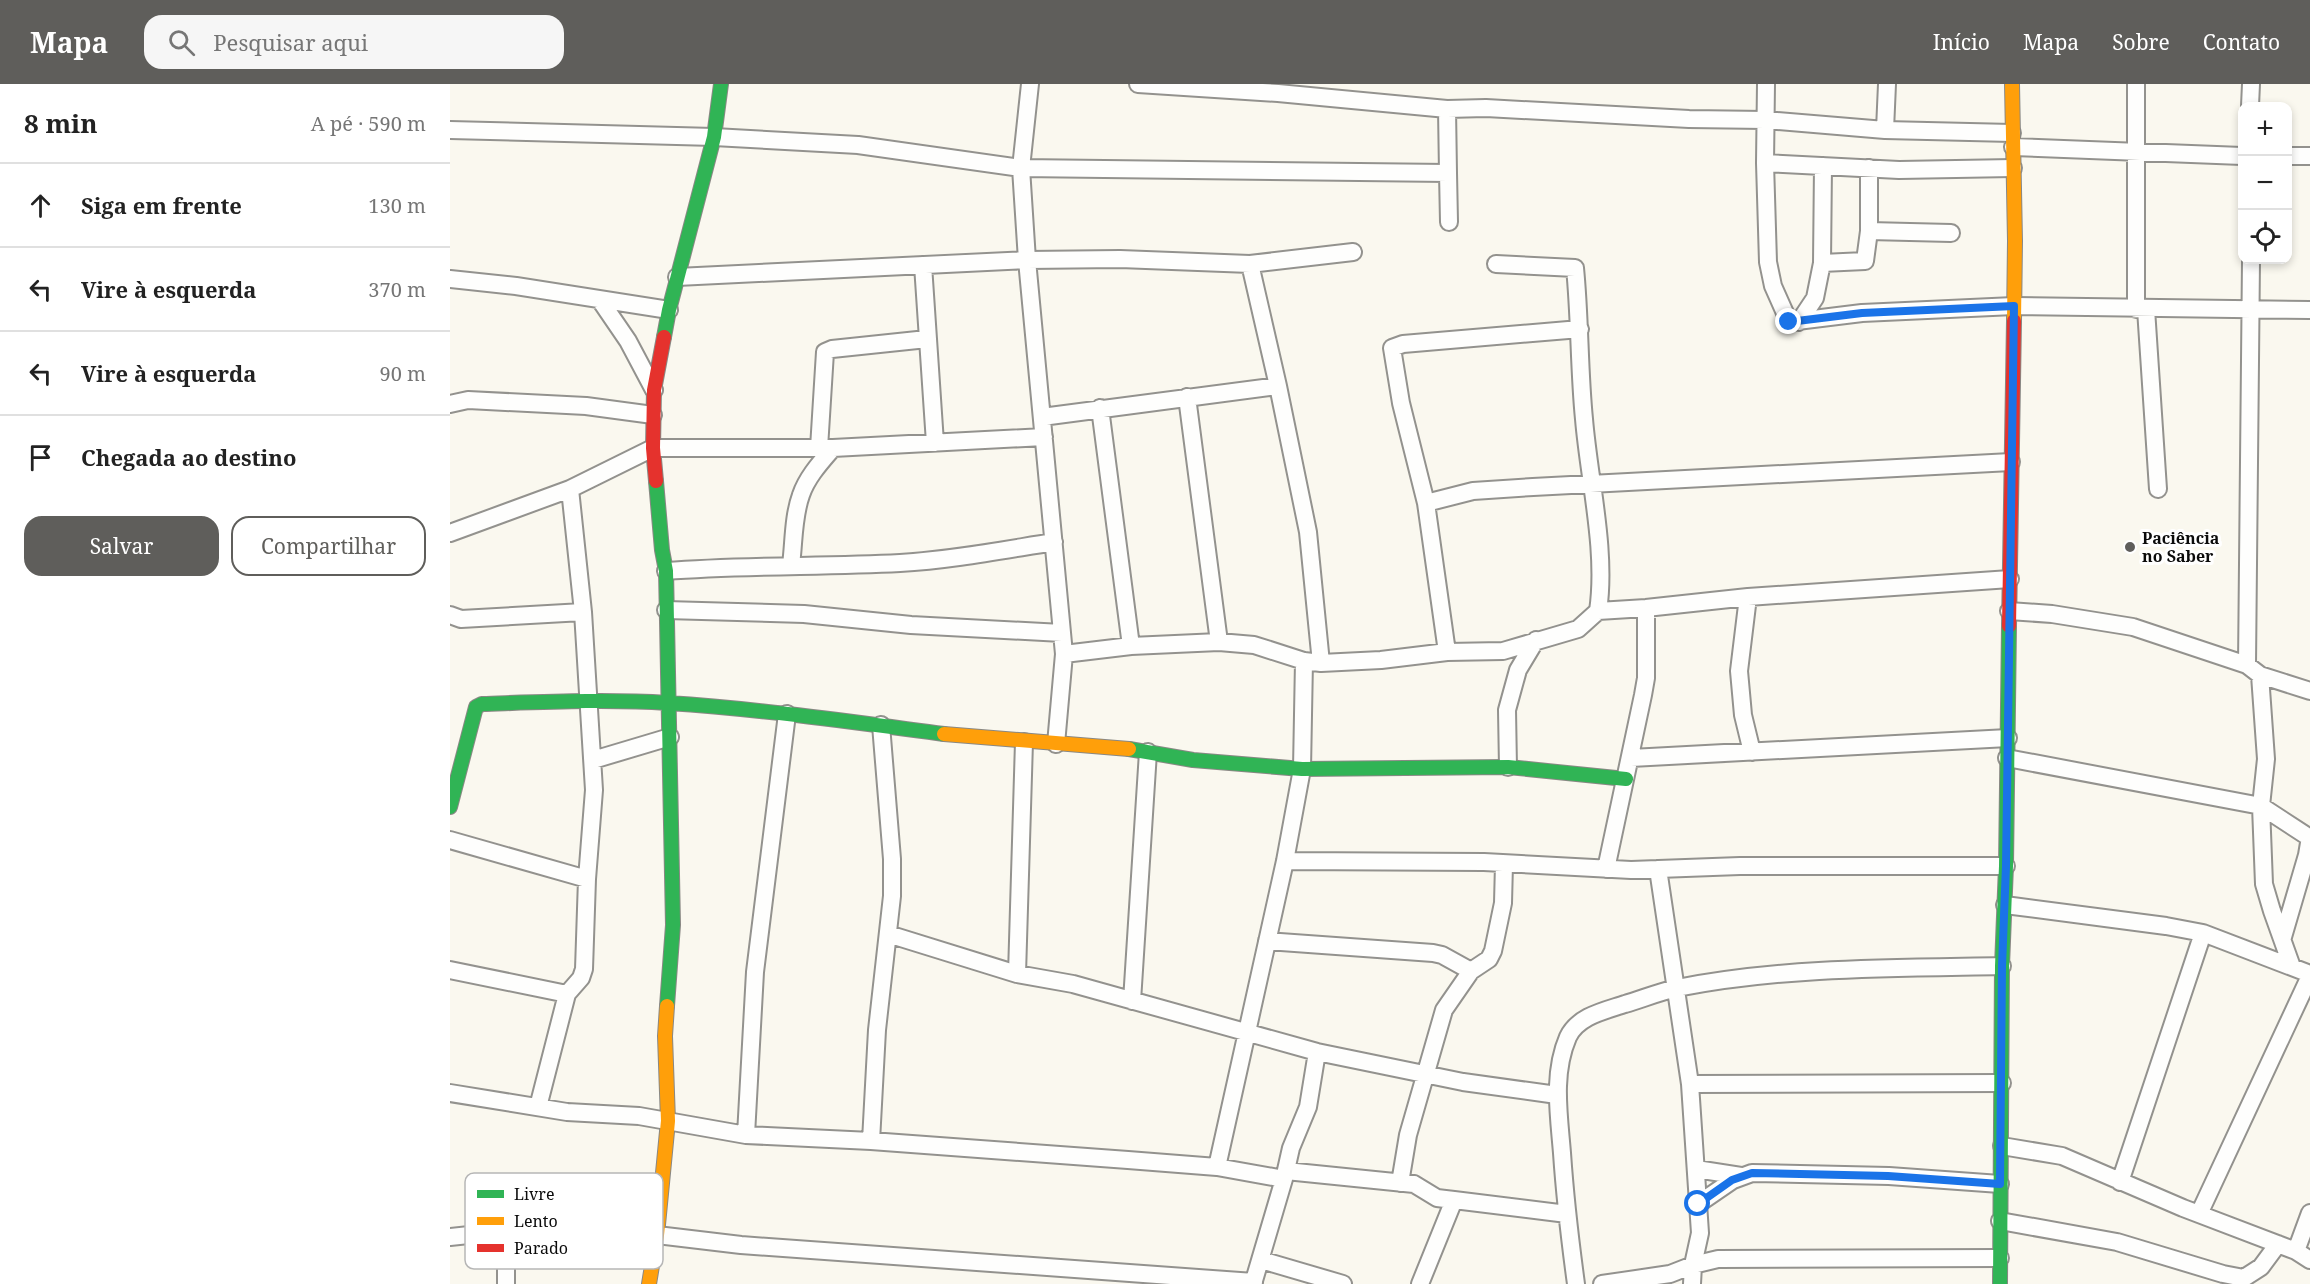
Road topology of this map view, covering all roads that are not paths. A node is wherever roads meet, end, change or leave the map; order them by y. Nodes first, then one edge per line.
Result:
1 (721, 84) edge
2 (1029, 84) edge
3 (1138, 84) edge
4 (1766, 84) edge
5 (1887, 84) edge
6 (2012, 84) edge
7 (2136, 84) edge
8 (2251, 84) edge
9 (2250, 102) edge
10 (1447, 109) junction
11 (1765, 120) junction
12 (450, 130) edge
13 (1885, 130) junction
14 (714, 137) junction
15 (2013, 140) junction
16 (2134, 153) junction
17 (2238, 156) edge
18 (2292, 156) edge
19 (2310, 156) edge
20 (1765, 163) junction
21 (1824, 166) junction
22 (1021, 168) junction
23 (1869, 168) junction
24 (2013, 168) junction
25 (1448, 173) junction
26 (1449, 222) dead end
27 (1869, 231) junction
28 (1951, 234) dead end
29 (1353, 252) dead end
30 (1028, 260) junction
31 (1822, 263) junction
32 (1250, 264) junction
33 (1496, 264) dead end
34 (2251, 264) edge
35 (923, 265) junction
36 (678, 277) junction
37 (450, 279) edge
38 (600, 300) junction
39 (2014, 306) junction
40 (2141, 309) junction
41 (669, 310) junction
42 (2310, 310) edge
43 (2251, 311) junction
44 (1799, 322) junction
45 (1580, 329) junction
46 (927, 339) junction
47 (1278, 386) junction
48 (654, 390) junction
49 (1187, 398) junction
50 (450, 404) edge
51 (1100, 408) junction
52 (653, 415) junction
53 (1042, 417) junction
54 (1044, 437) junction
55 (935, 443) junction
56 (653, 448) junction
57 (826, 448) junction
58 (2011, 462) junction
59 (1591, 484) junction
60 (570, 489) junction
61 (2158, 489) dead end
62 (1426, 502) junction
63 (450, 533) edge
64 (1054, 542) junction
65 (791, 565) junction
66 (666, 571) junction
67 (2010, 579) junction
68 (1748, 597) junction
69 (1646, 608) junction
70 (666, 610) junction
71 (1598, 611) junction
72 (2009, 611) junction
73 (583, 612) junction
74 (450, 615) edge
75 (1062, 633) junction
76 (1536, 640) junction
77 (1219, 642) junction
78 (1131, 646) junction
79 (1447, 652) junction
80 (1064, 654) junction
81 (1304, 661) junction
82 (1321, 663) junction
83 (2254, 670) junction
84 (2310, 690) edge
85 (590, 700) junction
86 (669, 703) junction
87 (787, 714) junction
88 (881, 725) junction
89 (670, 737) junction
90 (2008, 738) junction
91 (1024, 742) junction
92 (1056, 744) junction
93 (1148, 752) junction
94 (1752, 752) junction
95 (1631, 758) junction
96 (2007, 758) junction
97 (593, 760) junction
98 (1508, 766) junction
99 (1302, 769) junction
100 (1626, 779) junction
101 (2261, 806) junction
102 (450, 807) edge
103 (2310, 837) edge
104 (450, 840) edge
105 (1285, 861) junction
106 (1504, 864) junction
107 (2006, 866) junction
108 (1606, 869) junction
109 (1658, 869) junction
110 (587, 879) junction
111 (2005, 905) junction
112 (2203, 933) junction
113 (888, 934) junction
114 (2283, 937) junction
115 (1267, 941) junction
116 (2002, 966) junction
117 (2292, 967) junction
118 (450, 970) edge
119 (1470, 971) junction
120 (1017, 974) junction
121 (2310, 975) edge
122 (1675, 988) junction
123 (567, 994) junction
124 (1131, 1001) junction
125 (1247, 1032) junction
126 (1317, 1052) junction
127 (1427, 1074) junction
128 (2002, 1083) junction
129 (1690, 1084) junction
130 (450, 1094) edge
131 (1557, 1095) junction
132 (538, 1107) junction
133 (668, 1121) junction
134 (746, 1135) junction
135 (871, 1140) junction
136 (2002, 1146) junction
137 (1217, 1167) junction
138 (1696, 1168) junction
139 (663, 1173) edge
140 (1285, 1175) junction
141 (1741, 1176) junction
142 (2120, 1182) junction
143 (1400, 1183) junction
144 (2000, 1184) junction
145 (1454, 1200) junction
146 (1698, 1204) junction
147 (2310, 1213) edge
148 (1567, 1214) junction
149 (2199, 1214) junction
150 (2000, 1221) junction
151 (1700, 1233) junction
152 (465, 1235) edge
153 (663, 1235) edge
154 (450, 1237) edge
155 (2278, 1244) junction
156 (2303, 1256) edge
157 (2000, 1258) junction
158 (1261, 1260) junction
159 (1718, 1260) junction
160 (1693, 1265) junction
161 (651, 1269) edge
162 (1670, 1274) junction
163 (1254, 1283) edge
164 (649, 1284) edge
165 (1343, 1284) edge
166 (1420, 1284) edge
167 (1576, 1284) edge
168 (1602, 1284) edge
169 (1684, 1284) edge
170 (1692, 1284) edge
171 (2000, 1284) edge

1 - 14 street
2 - 22 street
3 - 10 street
4 - 11 street
5 - 13 street
6 - 15 street
7 - 16 street
8 - 9 street
10 - 11 street
10 - 25 street
11 - 13 street
11 - 20 street
12 - 14 street
13 - 15 street
14 - 22 street
14 - 36 street
15 - 16 street
15 - 24 street
16 - 17 street
16 - 40 street
18 - 19 street
20 - 21 street
20 - 44 street
21 - 23 street
21 - 31 street
22 - 25 street
22 - 30 street
23 - 24 street
23 - 27 street
24 - 39 street
25 - 26 street
27 - 28 street
27 - 31 street
29 - 32 street
30 - 32 street
30 - 35 street
30 - 53 street
31 - 44 street
32 - 47 street
33 - 45 street
34 - 43 street
35 - 36 street
35 - 46 street
36 - 41 street
37 - 38 street
38 - 41 street
38 - 48 street
39 - 40 street
39 - 44 street
39 - 58 street
40 - 43 street
40 - 61 street
41 - 48 street
42 - 43 street
43 - 83 street
45 - 59 street
45 - 62 street
46 - 55 street
46 - 57 street
47 - 49 street
47 - 82 street
48 - 52 street
49 - 51 street
49 - 77 street
50 - 52 street
51 - 53 street
51 - 78 street
52 - 56 street
53 - 54 street
54 - 55 street
54 - 64 street
55 - 57 street
56 - 57 street
56 - 60 street
56 - 66 street
57 - 65 street
58 - 59 street
58 - 67 street
59 - 62 street
59 - 71 street
60 - 63 street
60 - 73 street
62 - 79 street
64 - 65 street
64 - 75 street
65 - 66 street
66 - 70 street
67 - 68 street
67 - 72 street
68 - 69 street
68 - 94 street
69 - 71 street
69 - 95 street
70 - 75 street
70 - 86 street
71 - 76 street
72 - 83 street
72 - 90 street
73 - 74 street
73 - 85 street
75 - 80 street
76 - 79 street
76 - 98 street
77 - 78 street
77 - 81 street
78 - 80 street
79 - 82 street
80 - 92 street
81 - 82 street
81 - 99 street
83 - 84 street
83 - 101 street
85 - 86 street
85 - 97 street
85 - 102 street
86 - 87 street
86 - 89 street
87 - 88 street
87 - 134 street
88 - 91 street
88 - 113 street
89 - 97 street
89 - 133 street
90 - 94 street
90 - 96 street
91 - 92 street
91 - 120 street
92 - 93 street
93 - 99 street
93 - 124 street
94 - 95 street
95 - 100 street
96 - 101 street
96 - 107 street
97 - 110 street
98 - 99 street
98 - 100 street
99 - 105 street
100 - 108 street
101 - 103 street
101 - 114 street
103 - 114 street
104 - 110 street
105 - 106 street
105 - 115 street
106 - 108 street
106 - 119 street
107 - 109 street
107 - 111 street
108 - 109 street
109 - 122 street
110 - 123 street
111 - 112 street
111 - 116 street
112 - 117 street
112 - 142 street
113 - 120 street
113 - 135 street
114 - 117 street
115 - 119 street
115 - 125 street
116 - 122 street
116 - 128 street
117 - 121 street
118 - 123 street
119 - 127 street
120 - 124 street
121 - 149 street
122 - 129 street
122 - 131 street
123 - 132 street
124 - 125 street
125 - 126 street
125 - 137 street
126 - 127 street
126 - 140 street
127 - 131 street
127 - 143 street
128 - 129 street
128 - 136 street
129 - 138 street
130 - 132 street
131 - 148 street
132 - 133 street
133 - 134 street
133 - 139 street
134 - 135 street
135 - 137 street
136 - 142 street
136 - 144 street
137 - 140 street
138 - 141 street
138 - 146 street
140 - 143 street
140 - 158 street
141 - 144 street
141 - 146 street
142 - 149 street
143 - 145 street
144 - 150 street
145 - 148 street
145 - 166 street
146 - 151 street
147 - 156 street
148 - 167 street
149 - 155 street
150 - 155 street
150 - 157 street
151 - 159 street
151 - 160 street
152 - 154 street
153 - 163 street
155 - 156 street
157 - 159 street
157 - 171 street
158 - 163 street
158 - 165 street
159 - 160 street
160 - 162 street
160 - 170 street
161 - 164 street
162 - 168 street
162 - 169 street

